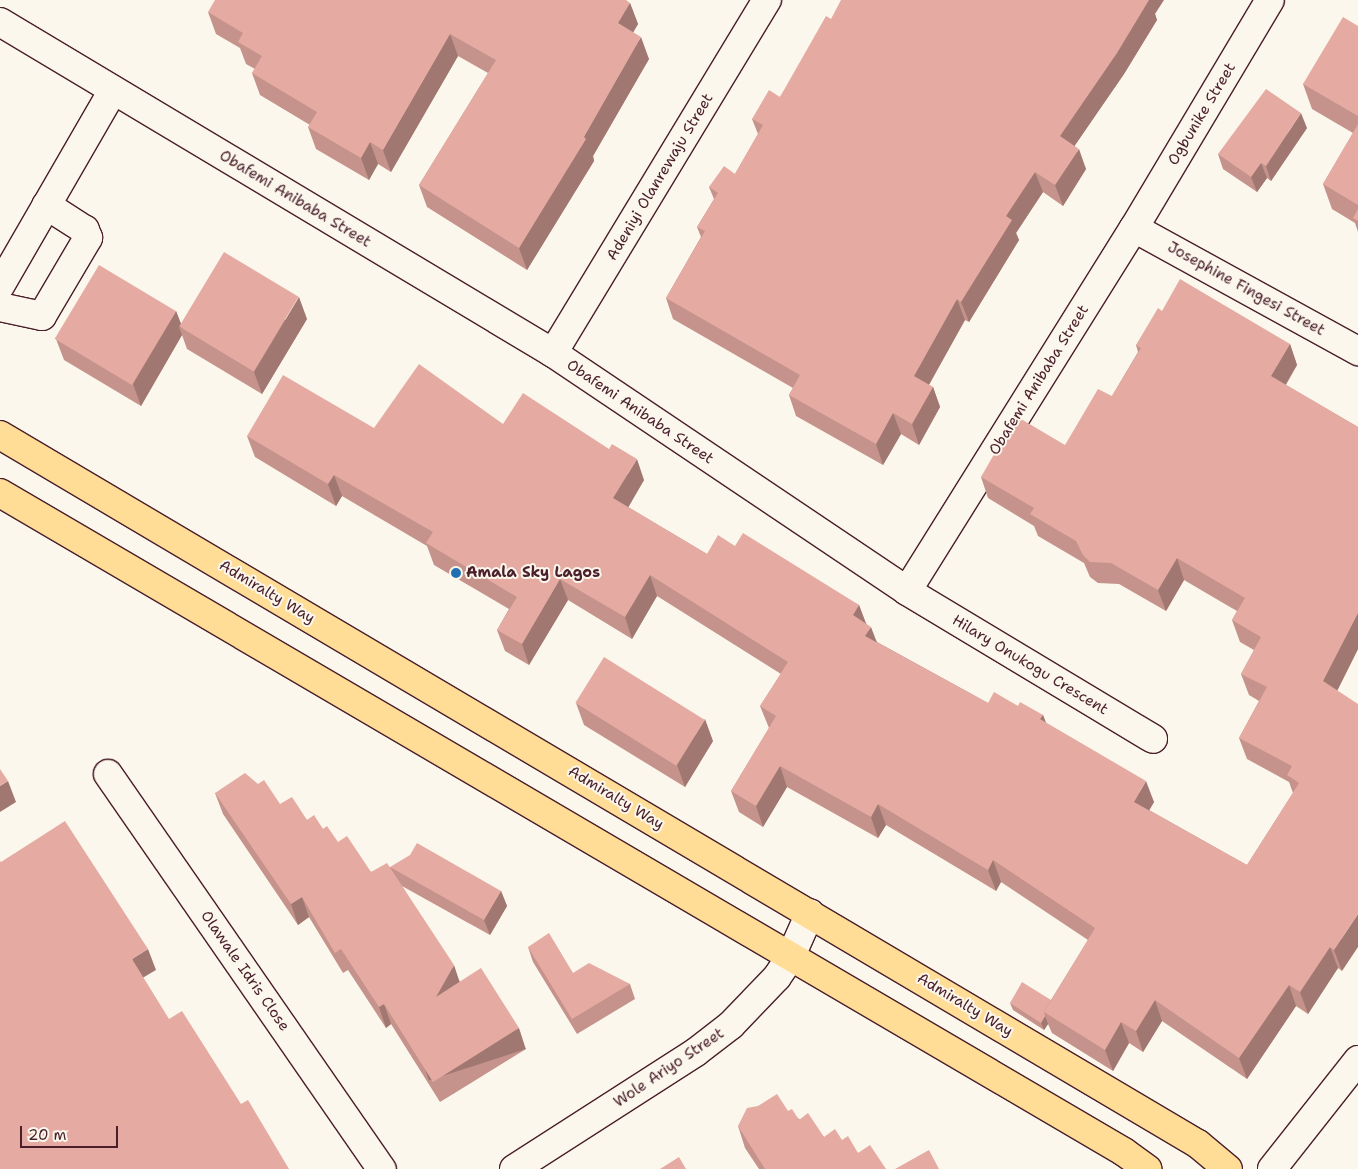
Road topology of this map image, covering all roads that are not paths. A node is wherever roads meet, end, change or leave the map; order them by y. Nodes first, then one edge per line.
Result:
1 (767, 0) edge
2 (1270, 0) edge
3 (0, 22) edge
4 (113, 90) junction
5 (46, 205) junction
6 (1134, 228) junction
7 (0, 286) edge
8 (0, 307) edge
9 (1358, 351) edge
10 (552, 353) junction
11 (0, 434) edge
12 (0, 494) edge
13 (907, 591) junction
14 (1153, 739) dead end
15 (108, 774) dead end
16 (810, 913) junction
17 (790, 958) junction
18 (1358, 1060) edge
19 (382, 1169) edge
20 (514, 1169) edge
21 (1147, 1169) edge
22 (1228, 1169) edge
23 (1272, 1169) edge

1 - 10 street, Adeniyi Olanrewaju Street
2 - 6 street, Ogbunike Street
3 - 4 street, Obafemi Anibaba Street
4 - 5 street
4 - 10 street, Obafemi Anibaba Street
5 - 7 street
5 - 8 street
6 - 9 street, Josephine Fingesi Street
6 - 13 street, Obafemi Anibaba Street
10 - 13 street, Obafemi Anibaba Street
11 - 16 main road, Admiralty Way
12 - 17 main road
13 - 14 street, Hilary Onukogu Crescent
15 - 19 street, Olawale Idris Close
16 - 17 street, Wole Ariyo Street
16 - 22 main road, Admiralty Way
17 - 20 street, Wole Ariyo Street
17 - 21 main road
18 - 23 street

